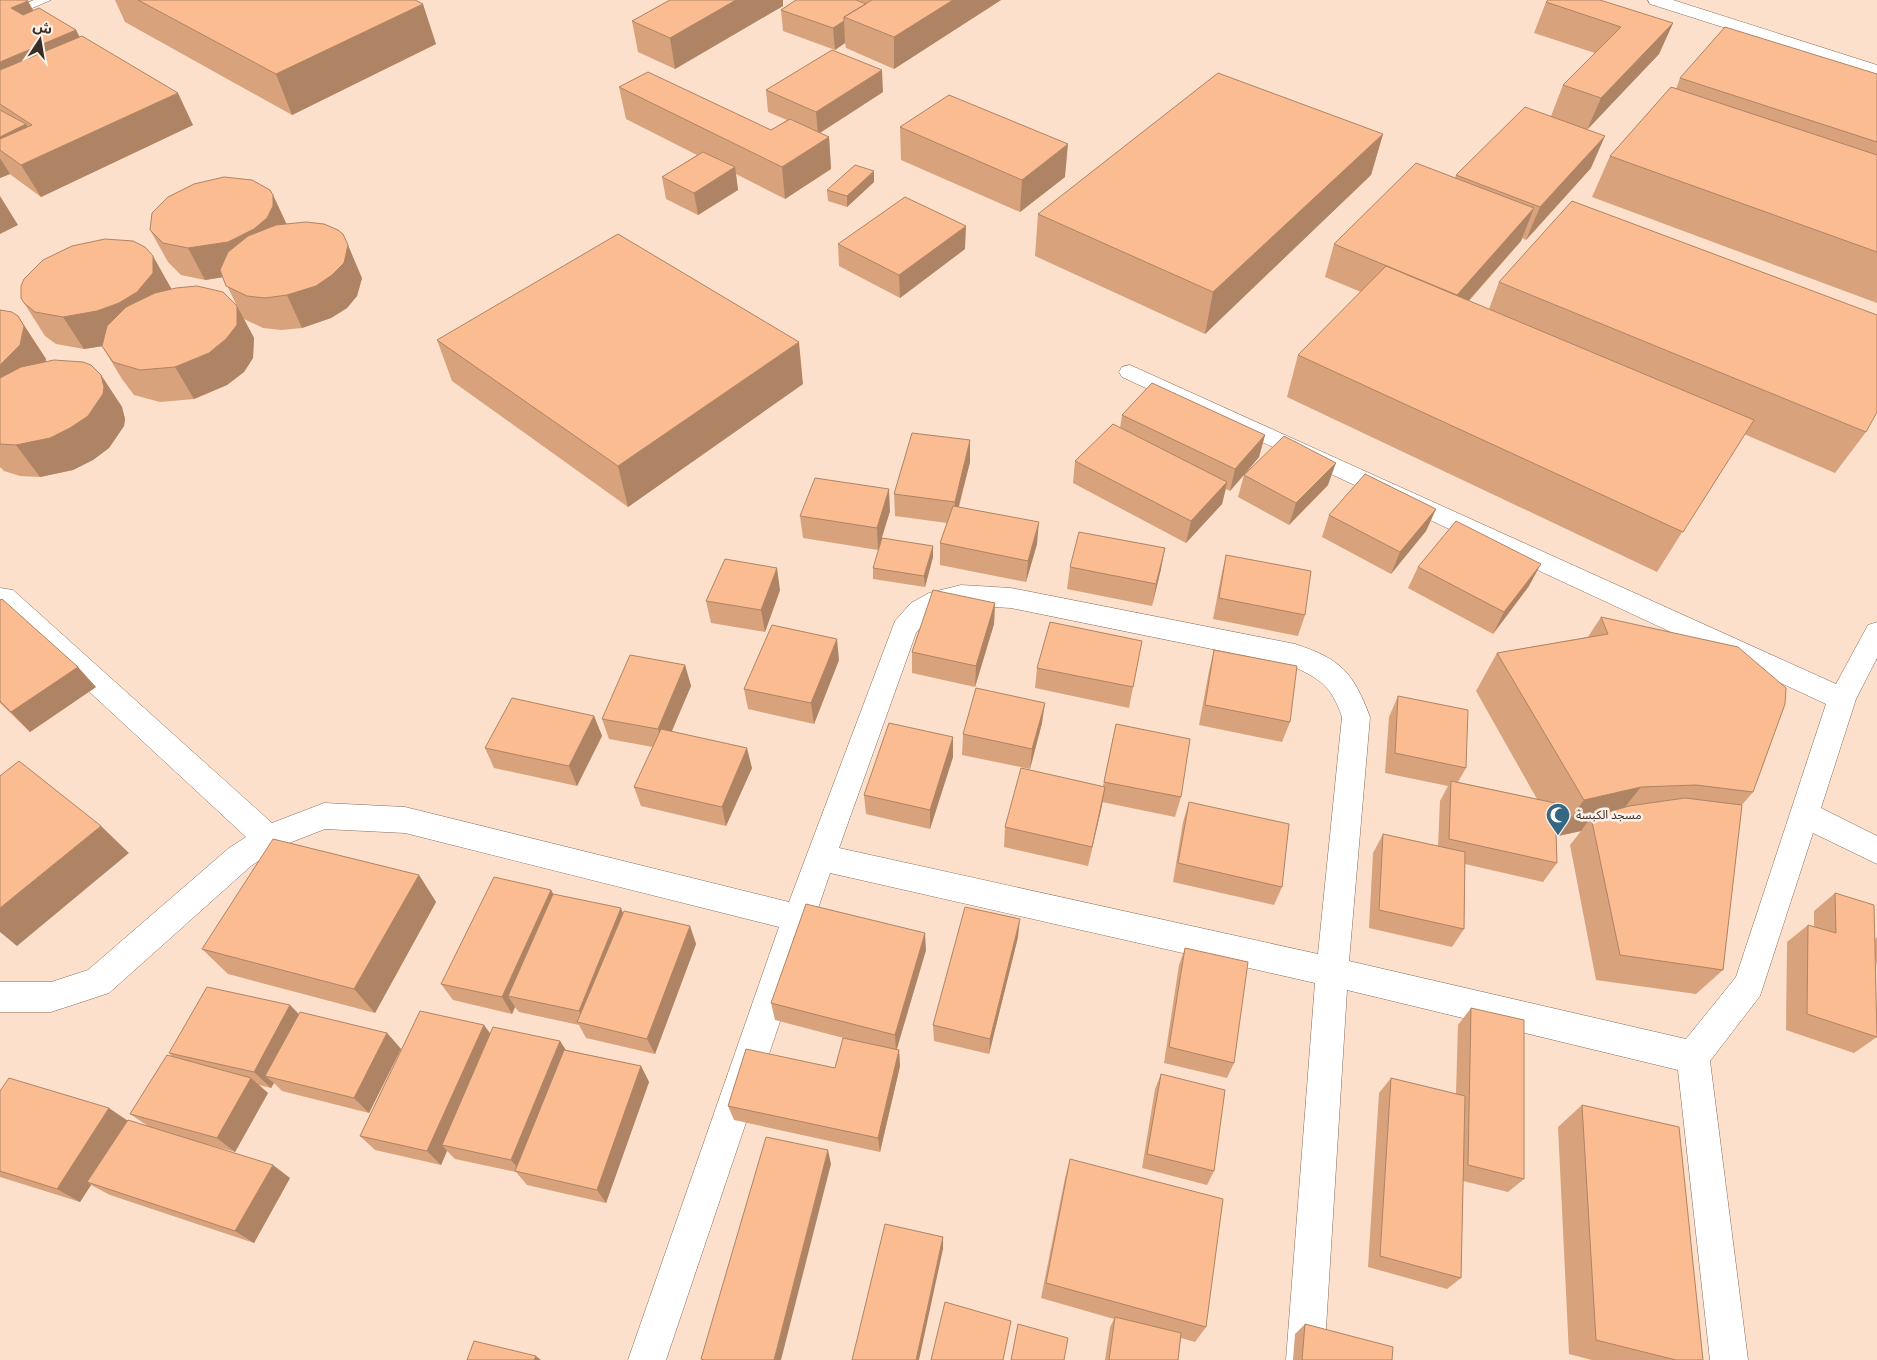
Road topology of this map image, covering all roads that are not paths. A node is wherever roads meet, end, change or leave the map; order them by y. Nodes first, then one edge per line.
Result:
1 (45, 0) edge
2 (1656, 0) edge
3 (0, 18) edge
4 (1877, 71) edge
5 (1130, 372) dead end
6 (4, 597) dead end
7 (1877, 632) edge
8 (1842, 699) junction
9 (1806, 815) junction
10 (268, 838) junction
11 (1877, 851) edge
12 (820, 857) junction
13 (798, 918) junction
14 (1332, 972) junction
15 (0, 997) edge
16 (1693, 1057) junction
17 (648, 1360) edge
18 (1305, 1360) edge
19 (1729, 1360) edge

1 - 3 lane
2 - 4 street
5 - 8 street
6 - 10 street
7 - 8 street
8 - 9 street
9 - 11 street
9 - 16 street
10 - 13 street
10 - 15 street
12 - 13 street
12 - 14 street
12 - 14 street
13 - 17 street
14 - 16 street
14 - 18 street
16 - 19 street

